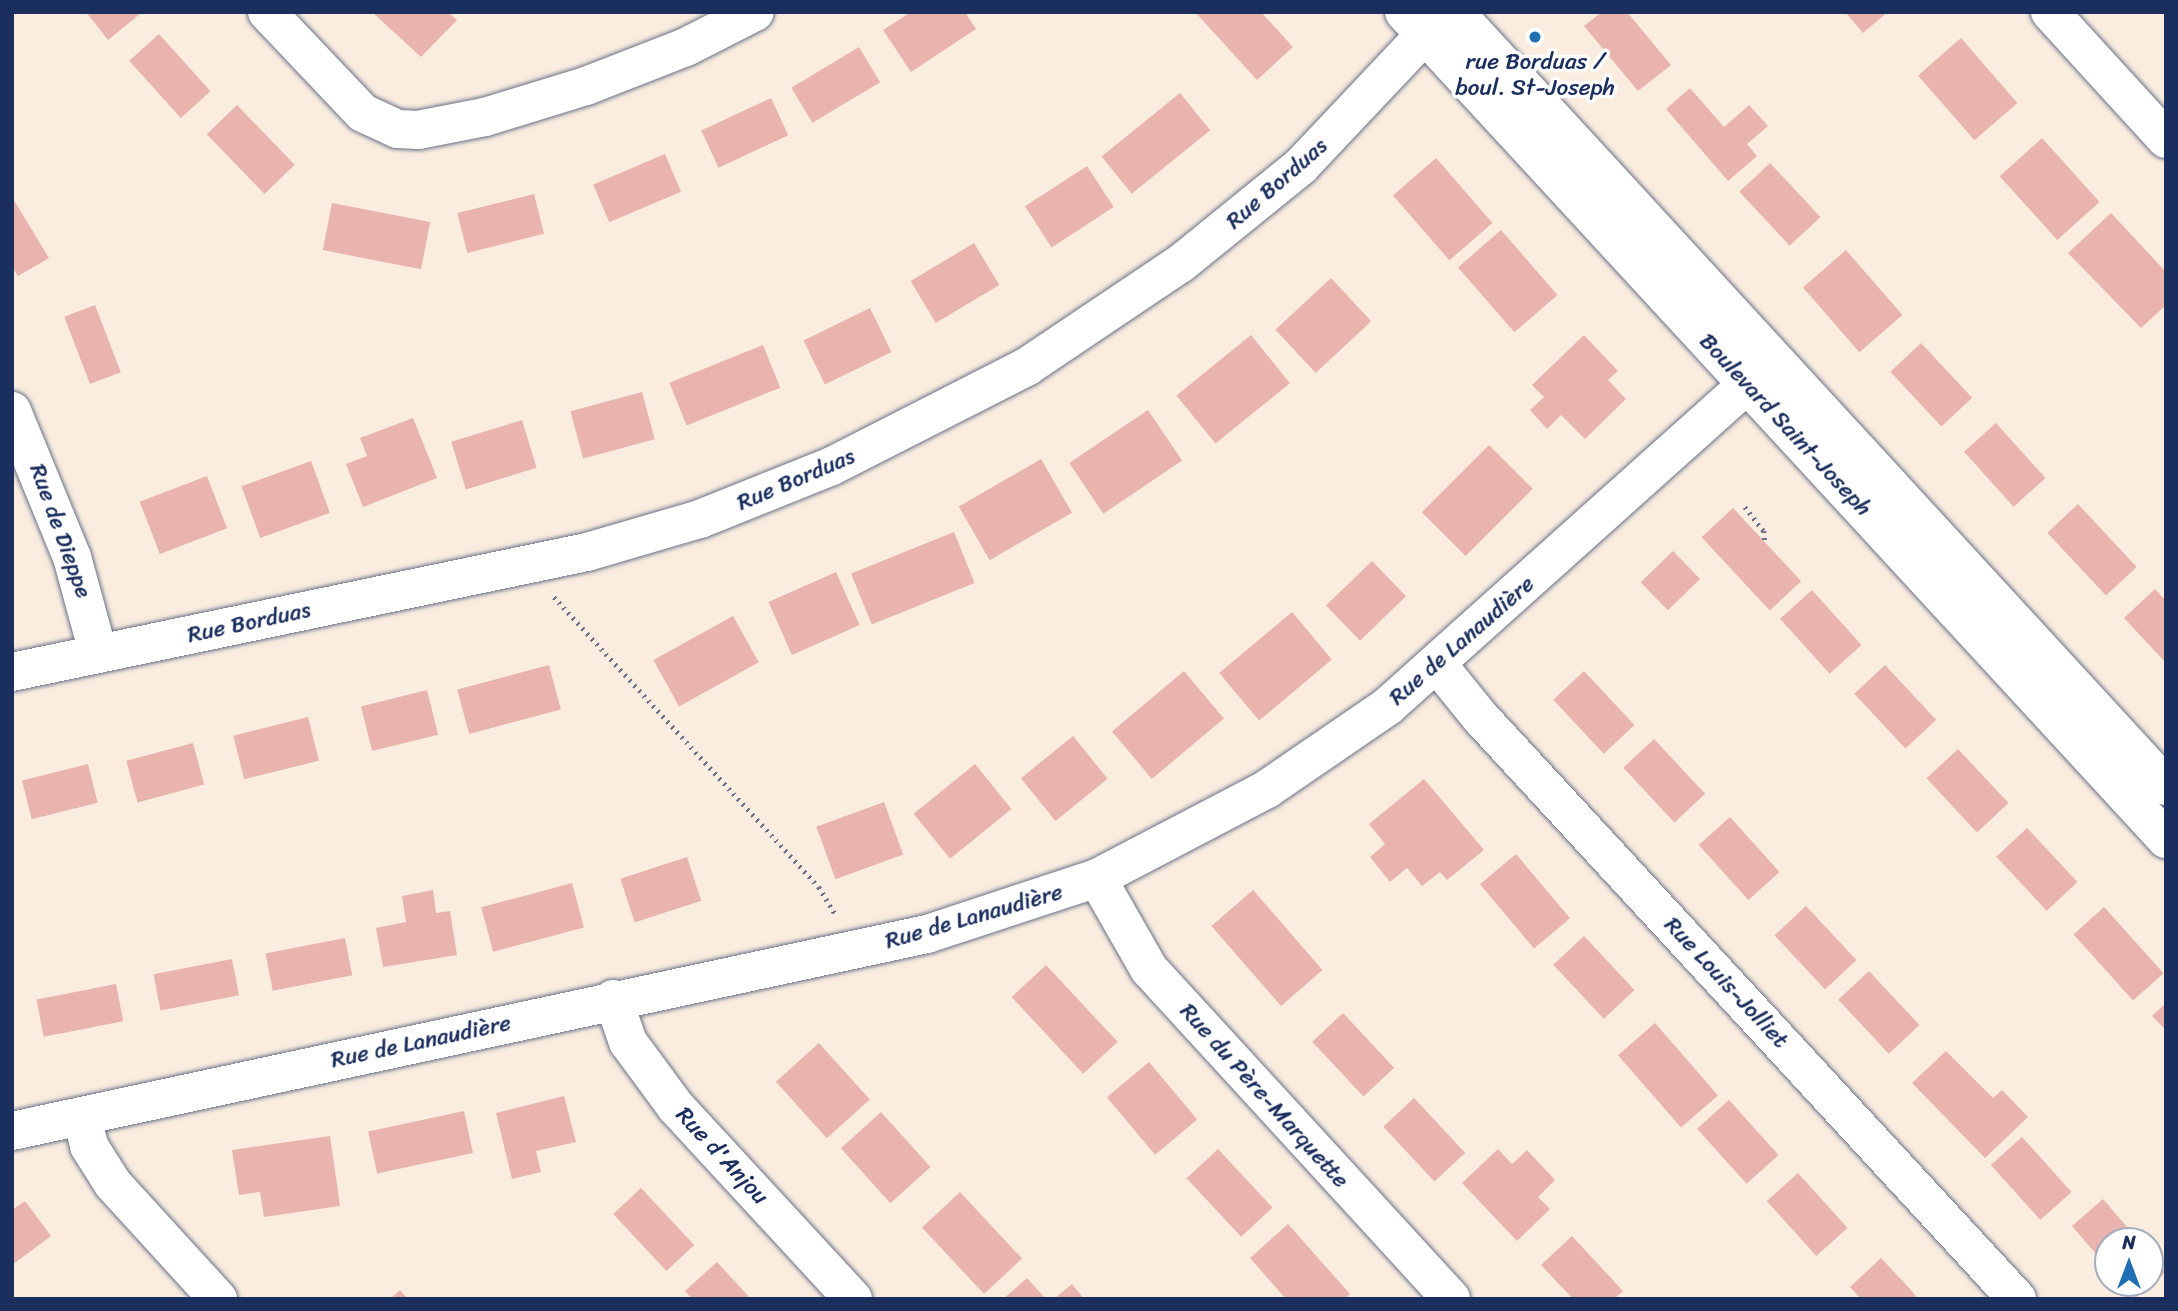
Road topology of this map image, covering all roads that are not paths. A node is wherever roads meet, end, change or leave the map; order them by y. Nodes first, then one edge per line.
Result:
1 (267, 12) edge
2 (754, 12) edge
3 (2050, 12) edge
4 (1433, 18) edge
5 (2166, 139) edge
6 (1760, 372) junction
7 (12, 411) edge
8 (98, 653) junction
9 (1438, 665) junction
10 (12, 672) edge
11 (2166, 786) edge
12 (2166, 839) edge
13 (1097, 878) junction
14 (613, 999) junction
15 (82, 1117) junction
16 (12, 1131) edge
17 (218, 1299) edge
18 (853, 1299) edge
19 (1451, 1299) edge
20 (2017, 1299) edge

1 - 2 street
3 - 5 street
4 - 6 street, Boulevard Saint-Joseph
4 - 8 street, Rue Borduas
6 - 9 street, Rue de Lanaudière
6 - 11 street, Boulevard Saint-Joseph
6 - 12 street, Boulevard Saint-Joseph
7 - 8 street, Rue de Dieppe
8 - 10 street, Rue Borduas
9 - 13 street, Rue de Lanaudière
9 - 20 street, Rue Louis-Jolliet
13 - 14 street, Rue de Lanaudière
13 - 19 street, Rue du Père-Marquette
14 - 15 street, Rue de Lanaudière
14 - 18 street, Rue d'Anjou
15 - 16 street, Rue de Lanaudière
15 - 17 street

